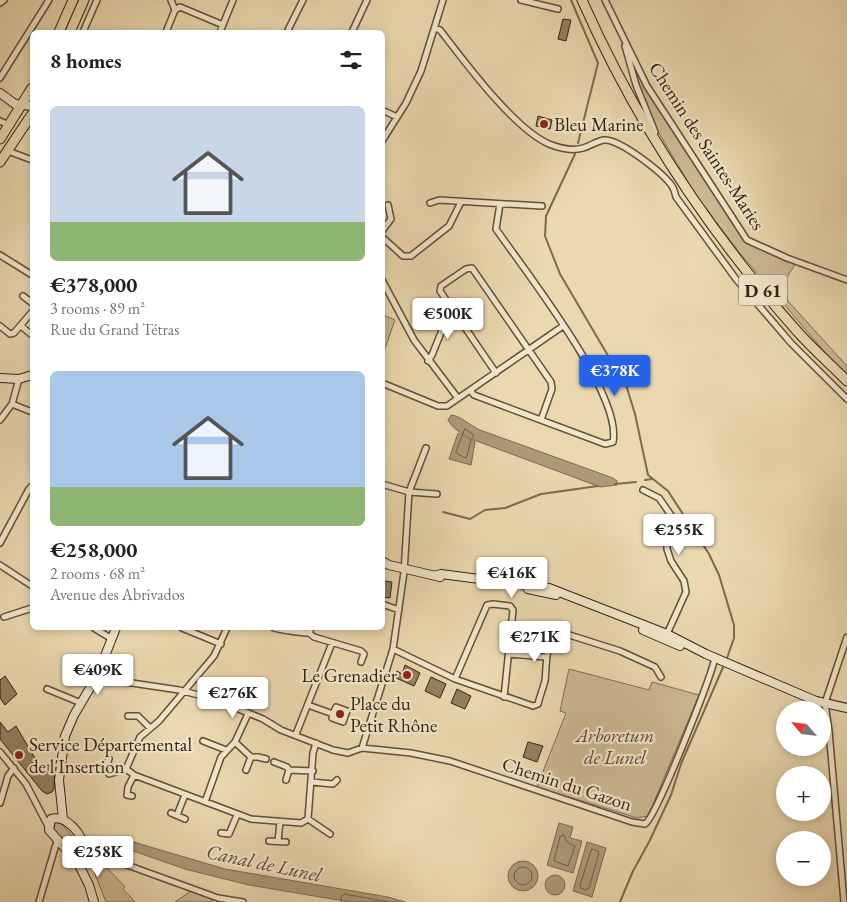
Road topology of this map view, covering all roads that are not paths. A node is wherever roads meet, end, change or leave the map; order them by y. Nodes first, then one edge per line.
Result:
1 (4, 0) edge
2 (49, 0) edge
3 (73, 0) edge
4 (84, 0) edge
5 (97, 0) edge
6 (171, 0) edge
7 (233, 0) edge
8 (303, 0) edge
9 (368, 0) edge
10 (443, 0) edge
11 (521, 0) edge
12 (582, 0) edge
13 (606, 0) edge
14 (0, 3) edge
15 (558, 9) dead end
16 (175, 10) junction
17 (223, 25) junction
18 (435, 28) junction
19 (30, 30) edge
20 (30, 30) edge
21 (60, 30) edge
22 (71, 30) edge
23 (84, 30) edge
24 (167, 30) edge
25 (221, 30) edge
26 (288, 30) edge
27 (353, 30) edge
28 (621, 32) junction
29 (0, 78) edge
30 (30, 92) edge
31 (0, 93) edge
32 (23, 104) junction
33 (30, 106) edge
34 (385, 111) edge
35 (30, 117) edge
36 (397, 117) junction
37 (0, 121) edge
38 (9, 126) junction
39 (385, 136) edge
40 (0, 139) edge
41 (8, 151) junction
42 (667, 158) junction
43 (30, 159) edge
44 (0, 162) edge
45 (461, 202) junction
46 (430, 203) dead end
47 (500, 204) junction
48 (388, 205) dead end
49 (542, 206) dead end
50 (385, 227) edge
51 (385, 240) edge
52 (0, 255) edge
53 (30, 274) edge
54 (847, 280) edge
55 (385, 286) edge
56 (24, 296) dead end
57 (30, 301) edge
58 (451, 308) junction
59 (30, 315) edge
60 (0, 326) edge
61 (21, 326) junction
62 (563, 326) junction
63 (30, 333) edge
64 (529, 350) junction
65 (428, 360) junction
66 (496, 373) junction
67 (30, 376) edge
68 (0, 378) edge
69 (19, 379) junction
70 (847, 381) edge
71 (385, 384) edge
72 (470, 390) junction
73 (457, 398) junction
74 (847, 399) edge
75 (12, 404) junction
76 (30, 411) edge
77 (0, 420) edge
78 (541, 420) junction
79 (426, 448) dead end
80 (385, 485) edge
81 (30, 490) edge
82 (643, 490) dead end
83 (409, 492) junction
84 (437, 494) dead end
85 (0, 543) edge
86 (385, 562) edge
87 (0, 564) edge
88 (404, 568) junction
89 (30, 585) edge
90 (385, 605) edge
91 (30, 609) edge
92 (399, 610) junction
93 (4, 617) dead end
94 (97, 630) edge
95 (115, 630) edge
96 (187, 630) edge
97 (226, 630) edge
98 (292, 630) edge
99 (310, 630) edge
100 (666, 637) junction
101 (847, 637) edge
102 (112, 639) junction
103 (332, 643) junction
104 (221, 644) junction
105 (393, 649) junction
106 (509, 654) junction
107 (546, 657) junction
108 (717, 659) junction
109 (361, 662) dead end
110 (97, 676) junction
111 (661, 677) dead end
112 (455, 679) junction
113 (47, 689) dead end
114 (185, 692) junction
115 (504, 697) junction
116 (820, 701) edge
117 (826, 701) edge
118 (81, 703) junction
119 (831, 704) edge
120 (308, 705) junction
121 (847, 708) edge
122 (248, 714) junction
123 (333, 714) dead end
124 (128, 716) dead end
125 (150, 728) junction
126 (296, 734) junction
127 (203, 741) dead end
128 (235, 742) junction
129 (316, 743) junction
130 (362, 748) junction
131 (226, 750) junction
132 (0, 752) edge
133 (830, 756) edge
134 (251, 758) junction
135 (109, 759) dead end
136 (266, 759) dead end
137 (274, 762) dead end
138 (14, 768) junction
139 (126, 769) junction
140 (246, 770) dead end
141 (289, 770) junction
142 (313, 771) junction
143 (134, 775) junction
144 (286, 780) dead end
145 (337, 780) dead end
146 (312, 782) junction
147 (185, 795) junction
148 (132, 796) dead end
149 (205, 802) junction
150 (0, 803) edge
151 (237, 815) junction
152 (185, 819) dead end
153 (308, 819) junction
154 (55, 820) junction
155 (280, 822) junction
156 (221, 833) dead end
157 (330, 834) dead end
158 (57, 841) junction
159 (270, 841) dead end
160 (278, 841) junction
161 (286, 842) dead end
162 (78, 849) junction
163 (55, 852) junction
164 (39, 902) edge
165 (94, 902) edge
166 (243, 902) edge
167 (844, 902) edge

1 - 14 street
2 - 20 street
3 - 21 main road
4 - 22 main road
5 - 23 street
6 - 16 street
7 - 17 street
8 - 26 street
9 - 27 street
10 - 18 street
11 - 15 street
12 - 42 main road, D 61
13 - 28 street, Chemin des Saintes-Maries
16 - 17 street
16 - 24 street
17 - 25 street
18 - 36 street
18 - 74 street
19 - 29 street
28 - 42 street
28 - 54 street, Chemin des Saintes-Maries
30 - 32 main road
31 - 32 street
32 - 33 street
32 - 38 main road
34 - 36 street
35 - 41 main road
36 - 39 street
37 - 38 street
38 - 40 main road
41 - 43 street
41 - 44 main road
42 - 70 main road, D 61
45 - 46 street
45 - 47 street
45 - 51 street
47 - 49 street
47 - 62 street
48 - 50 street
52 - 53 street
55 - 65 street
56 - 57 street
58 - 64 street
58 - 65 street
58 - 66 street
59 - 61 street
60 - 61 street
61 - 63 street
62 - 64 street
62 - 78 street
64 - 66 street
64 - 78 street
65 - 73 street
66 - 72 street
67 - 69 street
68 - 69 street
69 - 75 street
71 - 73 street
72 - 73 street
72 - 78 street
75 - 76 street
75 - 77 street
79 - 83 street
80 - 83 street
81 - 85 street
82 - 100 street
83 - 84 street
83 - 88 street
86 - 88 street
87 - 89 street
88 - 92 street
88 - 100 street
90 - 92 street
91 - 93 street
92 - 105 street
94 - 102 street
95 - 102 street
96 - 104 street
97 - 104 street
98 - 99 street
99 - 103 street
100 - 108 street
101 - 117 street
102 - 110 street
103 - 109 street
103 - 120 street
104 - 114 street
105 - 112 street
105 - 130 street
106 - 107 street
106 - 112 street
106 - 115 street
107 - 111 street
107 - 115 street
108 - 116 street
108 - 130 street, Chemin du Gazon
110 - 114 street
110 - 118 street
112 - 115 street
113 - 118 street
114 - 122 street
114 - 125 street
118 - 154 street
119 - 121 street
120 - 123 street
120 - 126 street
122 - 126 street
122 - 128 street
124 - 125 street
125 - 139 street
126 - 129 street
127 - 131 street
128 - 131 street
128 - 134 street
129 - 130 street
129 - 142 street
131 - 149 street
132 - 138 street
133 - 167 street
134 - 136 street
134 - 140 street
135 - 139 street
137 - 141 street
138 - 150 street
138 - 154 street
139 - 143 street
141 - 142 street
141 - 144 street
142 - 146 street
143 - 147 street
143 - 148 street
145 - 146 street
146 - 153 street
147 - 149 street
147 - 152 street
149 - 151 street
151 - 155 street
151 - 156 street
153 - 155 street
153 - 157 street
154 - 158 street
154 - 162 street
155 - 160 street
158 - 162 street
158 - 163 street
159 - 160 street
160 - 161 street
162 - 163 street
162 - 165 street
162 - 166 street
163 - 164 street

